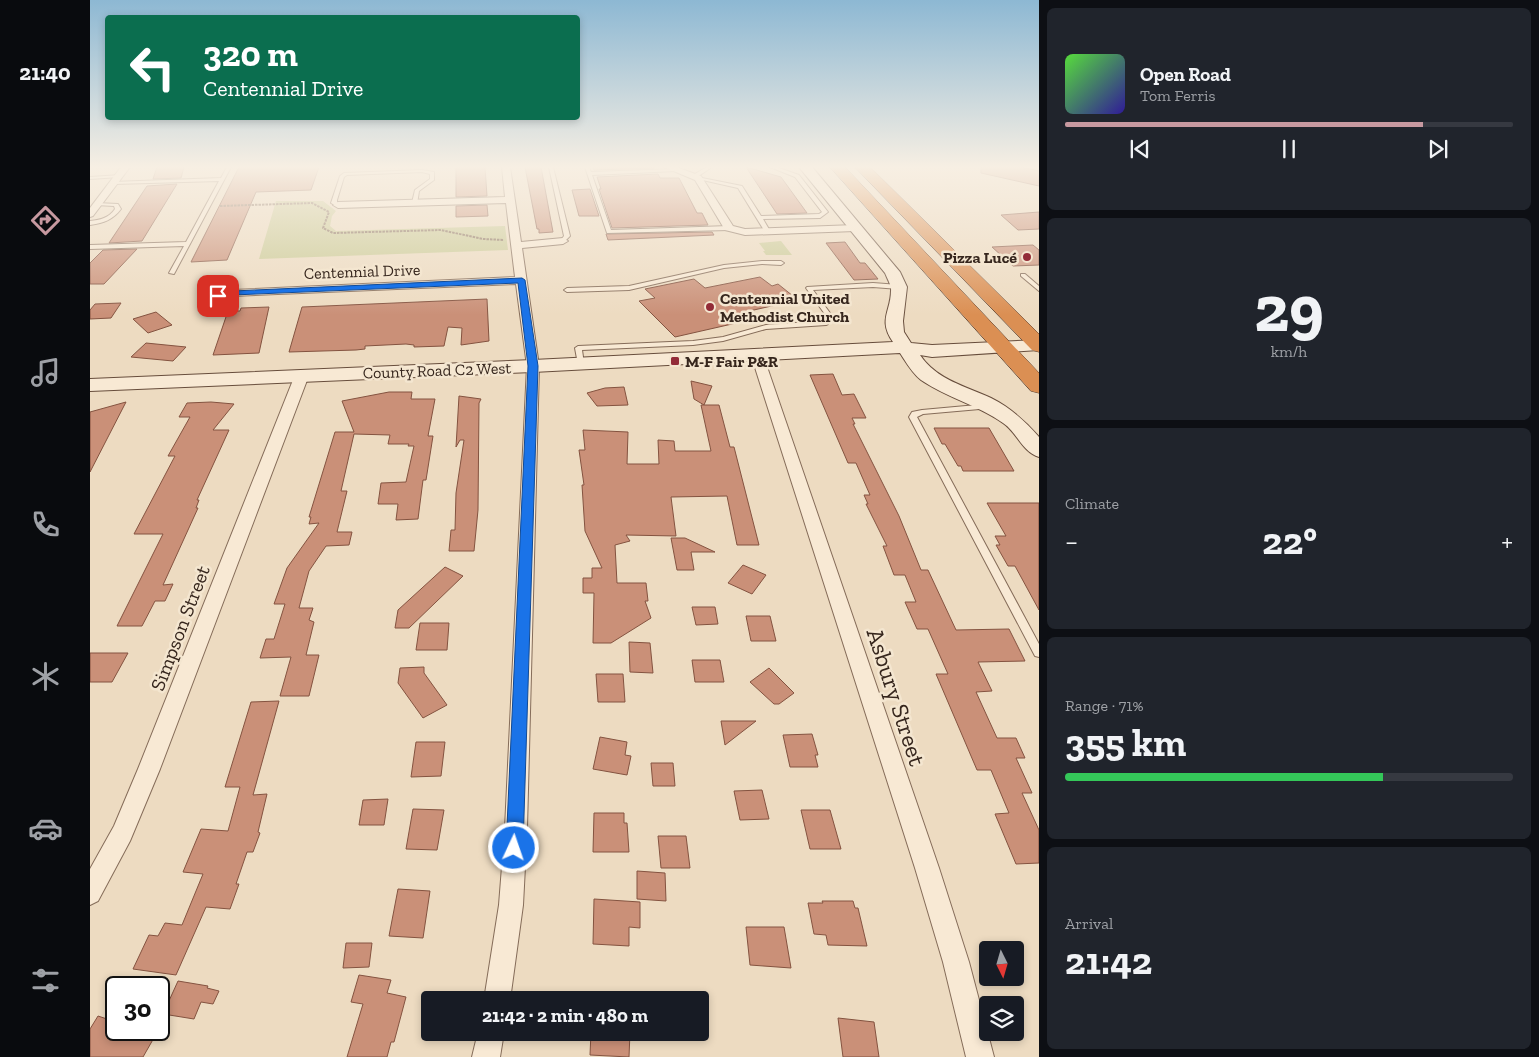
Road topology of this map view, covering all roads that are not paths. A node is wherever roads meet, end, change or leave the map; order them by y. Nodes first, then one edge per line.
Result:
1 (111, 216) edge
2 (203, 216) edge
3 (512, 216) edge
4 (562, 216) edge
5 (603, 216) edge
6 (721, 216) edge
7 (810, 216) edge
8 (845, 216) edge
9 (883, 216) edge
10 (911, 216) edge
11 (759, 218) joint
12 (90, 223) edge
13 (729, 228) junction
14 (855, 228) junction
15 (767, 231) junction
16 (564, 241) joint
17 (513, 242) junction
18 (188, 244) junction
19 (90, 247) edge
20 (781, 264) dead end
21 (172, 273) dead end
22 (1023, 275) dead end
23 (522, 280) junction
24 (899, 287) junction
25 (1039, 289) edge
26 (567, 290) dead end
27 (204, 299) dead end
28 (998, 341) junction
29 (1036, 341) edge
30 (904, 347) junction
31 (647, 353) junction
32 (757, 355) junction
33 (533, 366) junction
34 (302, 375) junction
35 (90, 385) edge
36 (1039, 386) edge
37 (990, 406) junction
38 (1039, 450) edge
39 (1039, 653) edge
40 (90, 893) edge
41 (498, 991) edge
42 (489, 1041) edge
43 (486, 1057) edge
44 (980, 1057) edge

1 - 12 lane
2 - 18 lane
3 - 17 street
4 - 16 lane
5 - 13 lane
6 - 13 street
7 - 11 lane
8 - 14 street
9 - 28 highway
10 - 29 highway
11 - 15 lane
13 - 15 street
14 - 15 street
14 - 24 street
16 - 17 street
17 - 23 street
18 - 19 lane
18 - 21 lane
20 - 26 lane
22 - 25 lane
23 - 27 street, Centennial Drive
23 - 33 street
24 - 30 street
24 - 31 lane
28 - 29 street, County Road C2 West
28 - 30 street, County Road C2 West
28 - 36 highway
30 - 32 street, County Road C2 West
30 - 37 street
31 - 32 street, County Road C2 West
31 - 33 street, County Road C2 West
32 - 44 street, Asbury Street
33 - 34 street, County Road C2 West
33 - 41 street
34 - 35 street, County Road C2 West
34 - 40 street, Simpson Street
37 - 38 street
37 - 39 lane
42 - 43 street

